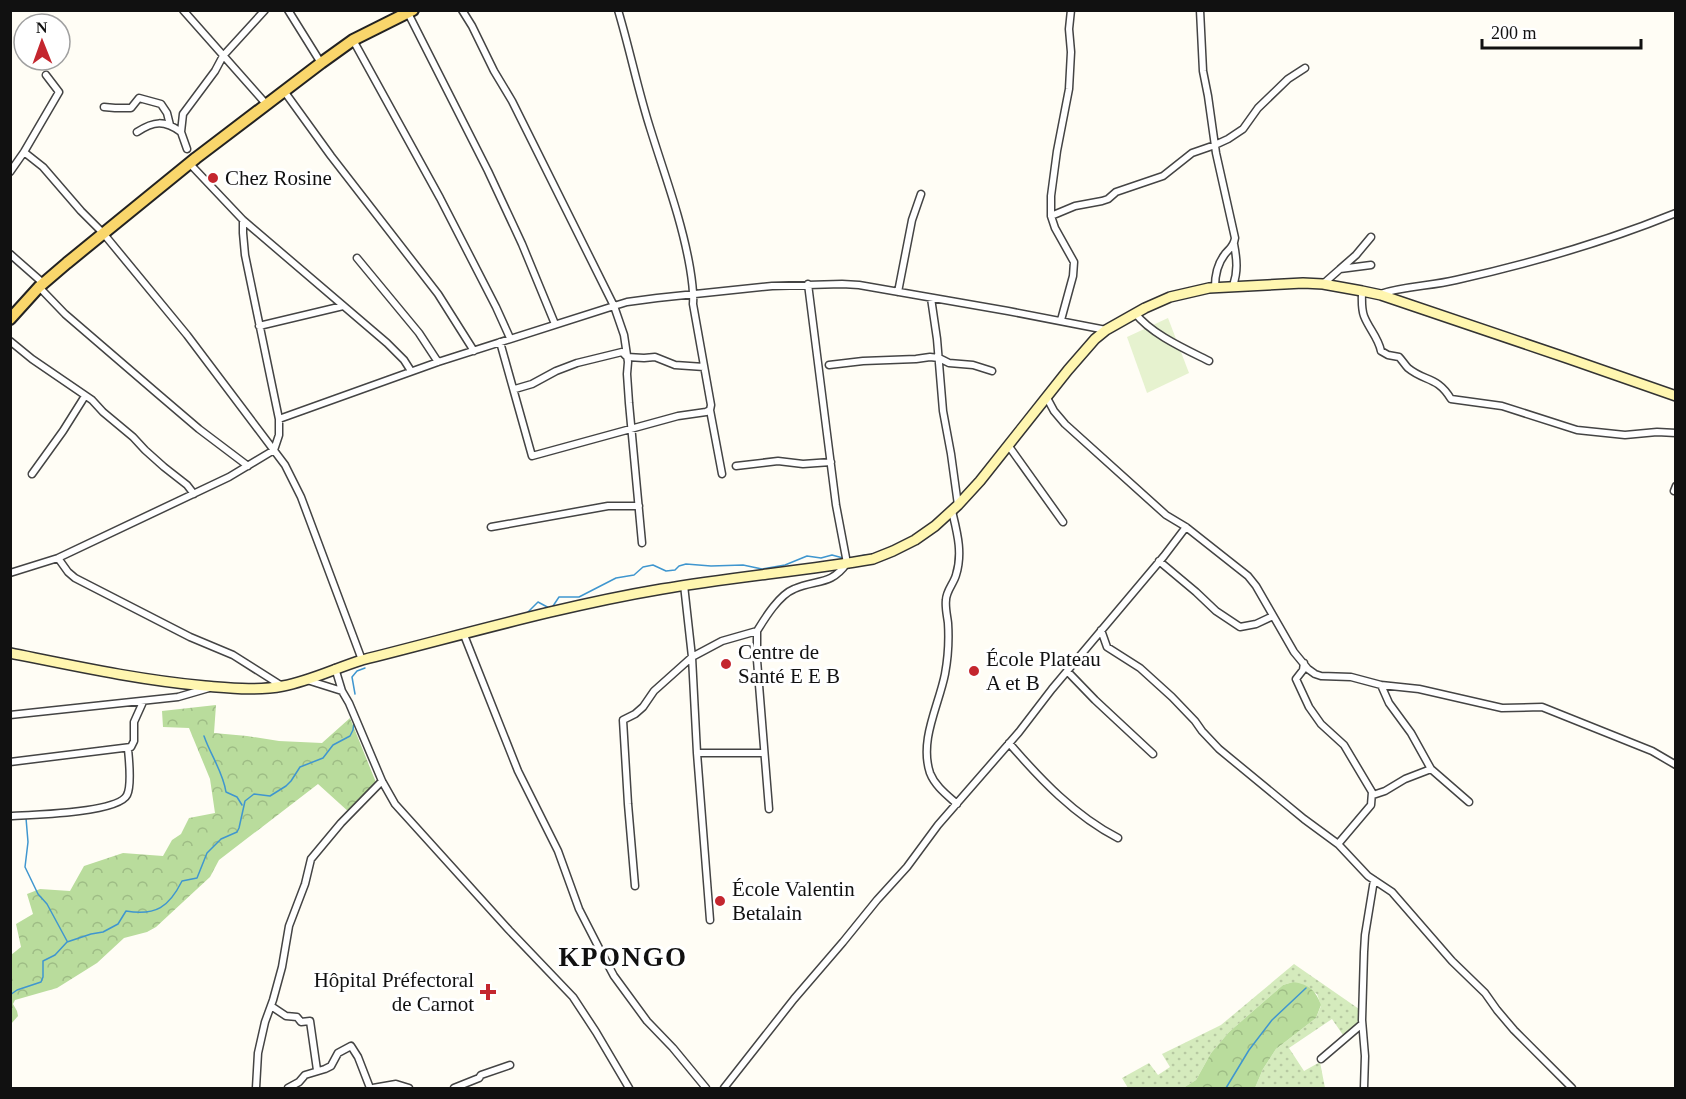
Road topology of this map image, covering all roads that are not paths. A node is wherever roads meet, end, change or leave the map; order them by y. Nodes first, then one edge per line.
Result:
1 (183, 10) edge
2 (265, 10) edge
3 (288, 10) edge
4 (462, 10) edge
5 (618, 10) edge
6 (1071, 10) edge
7 (1200, 10) edge
8 (411, 12) edge
9 (353, 40) junction
10 (223, 56) junction
11 (321, 63) junction
12 (1305, 68) dead end
13 (46, 75) dead end
14 (284, 92) junction
15 (267, 105) junction
16 (104, 107) dead end
17 (170, 125) junction
18 (137, 132) dead end
19 (181, 132) junction
20 (1215, 145) junction
21 (188, 149) dead end
22 (24, 152) junction
23 (190, 164) junction
24 (10, 172) edge
25 (921, 194) dead end
26 (1676, 213) edge
27 (1051, 216) junction
28 (243, 220) junction
29 (104, 233) junction
30 (1371, 237) dead end
31 (1234, 244) junction
32 (10, 254) edge
33 (357, 258) dead end
34 (1371, 265) dead end
35 (1340, 269) junction
36 (808, 284) junction
37 (1323, 284) junction
38 (41, 285) junction
39 (1215, 286) junction
40 (1233, 286) junction
41 (1362, 291) junction
42 (898, 292) junction
43 (694, 294) junction
44 (1376, 295) junction
45 (931, 298) junction
46 (343, 306) junction
47 (615, 306) junction
48 (1135, 313) junction
49 (10, 319) edge
50 (1061, 320) junction
51 (555, 324) junction
52 (259, 326) junction
53 (1106, 330) junction
54 (510, 338) junction
55 (10, 341) edge
56 (500, 342) junction
57 (474, 351) junction
58 (627, 357) junction
59 (939, 358) junction
60 (438, 362) junction
61 (1209, 362) dead end
62 (828, 365) dead end
63 (704, 367) junction
64 (411, 371) junction
65 (992, 371) dead end
66 (514, 389) junction
67 (85, 396) junction
68 (1676, 396) edge
69 (1047, 398) junction
70 (710, 410) junction
71 (279, 419) junction
72 (632, 429) junction
73 (1676, 433) edge
74 (1008, 445) junction
75 (274, 450) junction
76 (831, 462) junction
77 (248, 466) junction
78 (736, 466) dead end
79 (32, 474) dead end
80 (722, 474) dead end
81 (194, 494) junction
82 (639, 507) junction
83 (955, 508) junction
84 (1064, 522) dead end
85 (490, 527) dead end
86 (1186, 527) junction
87 (642, 543) dead end
88 (58, 558) junction
89 (847, 560) junction
90 (1159, 561) junction
91 (10, 573) edge
92 (684, 585) junction
93 (1273, 616) junction
94 (1101, 630) junction
95 (757, 631) junction
96 (464, 635) junction
97 (10, 653) edge
98 (692, 657) junction
99 (362, 660) junction
100 (1304, 663) junction
101 (335, 668) junction
102 (1068, 671) junction
103 (307, 680) junction
104 (1381, 685) junction
105 (213, 686) junction
106 (283, 686) junction
107 (342, 691) junction
108 (143, 702) junction
109 (10, 715) edge
110 (1009, 743) junction
111 (128, 748) junction
112 (697, 753) junction
113 (763, 753) junction
114 (1153, 754) dead end
115 (10, 762) edge
116 (1676, 765) edge
117 (1431, 769) junction
118 (382, 781) junction
119 (1373, 795) junction
120 (1469, 802) dead end
121 (957, 804) junction
122 (769, 809) dead end
123 (10, 816) edge
124 (1118, 838) dead end
125 (1338, 844) junction
126 (1374, 880) junction
127 (635, 886) dead end
128 (710, 920) dead end
129 (272, 1006) junction
130 (1362, 1024) junction
131 (1321, 1059) dead end
132 (510, 1065) dead end
133 (317, 1070) junction
134 (256, 1089) edge
135 (288, 1089) edge
136 (372, 1089) edge
137 (409, 1089) edge
138 (454, 1089) edge
139 (629, 1089) edge
140 (706, 1089) edge
141 (724, 1089) edge
142 (1364, 1089) edge
143 (1572, 1089) edge

1 - 10 street
2 - 10 street
3 - 11 street
4 - 47 street
5 - 43 street
6 - 27 street
7 - 20 street
8 - 9 main road
8 - 51 street
9 - 11 main road
9 - 54 street
10 - 15 street
10 - 19 street
11 - 14 main road
12 - 20 street
13 - 22 street
14 - 15 main road
14 - 57 street
15 - 23 main road
16 - 17 street
17 - 18 street
17 - 19 street
19 - 21 street
20 - 27 street
20 - 31 street
22 - 24 street
22 - 29 street
23 - 28 street
23 - 29 main road
25 - 42 street
26 - 44 street
27 - 50 street
28 - 46 street
28 - 52 street
29 - 38 main road
29 - 75 street
30 - 35 street
31 - 39 street
31 - 40 street
32 - 38 street
33 - 60 street
34 - 35 street
35 - 37 street
36 - 42 street
36 - 43 street
36 - 76 street
37 - 40 main road
37 - 41 main road
38 - 49 main road
38 - 77 street
39 - 40 main road
39 - 48 main road
41 - 44 main road
41 - 73 street
42 - 45 street
43 - 47 street
43 - 63 street
44 - 68 main road
45 - 50 street
45 - 59 street
46 - 52 street
46 - 64 street
47 - 51 street
47 - 58 street
48 - 53 main road
48 - 61 street
50 - 53 street
51 - 54 street
52 - 71 street
53 - 69 main road
54 - 56 street
55 - 67 street
56 - 57 street
56 - 66 street
57 - 60 street
58 - 63 street
58 - 66 street
58 - 72 street
59 - 62 street
59 - 65 street
59 - 83 street
60 - 64 street
63 - 70 street
64 - 71 street
66 - 72 street
67 - 79 street
67 - 81 street
69 - 74 main road
69 - 86 street
70 - 72 street
70 - 80 street
71 - 75 street
72 - 82 street
74 - 83 main road
74 - 84 street
75 - 77 street
75 - 99 street
76 - 78 street
76 - 89 street
77 - 81 street
81 - 88 street
82 - 85 street
82 - 87 street
83 - 89 main road
83 - 121 street
86 - 90 street
86 - 93 street
88 - 91 street
88 - 106 street
89 - 92 main road
89 - 95 street
90 - 93 street
90 - 94 street
92 - 96 main road
92 - 98 street
93 - 100 street
94 - 102 street
94 - 125 street
95 - 98 street
95 - 113 street
96 - 99 main road
96 - 140 street
97 - 105 main road
98 - 112 street
98 - 127 street
99 - 101 main road
100 - 104 street
100 - 119 street
101 - 103 main road
101 - 107 street
102 - 110 street
102 - 114 street
103 - 106 main road
103 - 107 street
104 - 116 street
104 - 117 street
105 - 106 main road
105 - 108 street
107 - 118 street
108 - 109 street
108 - 111 street
110 - 121 street
110 - 124 street
111 - 115 street
111 - 123 street
112 - 113 street
112 - 128 street
113 - 122 street
117 - 119 street
117 - 120 street
118 - 129 street
118 - 139 street
119 - 125 street
121 - 141 street
125 - 126 street
126 - 130 street
126 - 143 street
129 - 133 street
129 - 134 street
130 - 131 street
130 - 142 street
132 - 138 street
133 - 135 street
133 - 136 street
136 - 137 street

